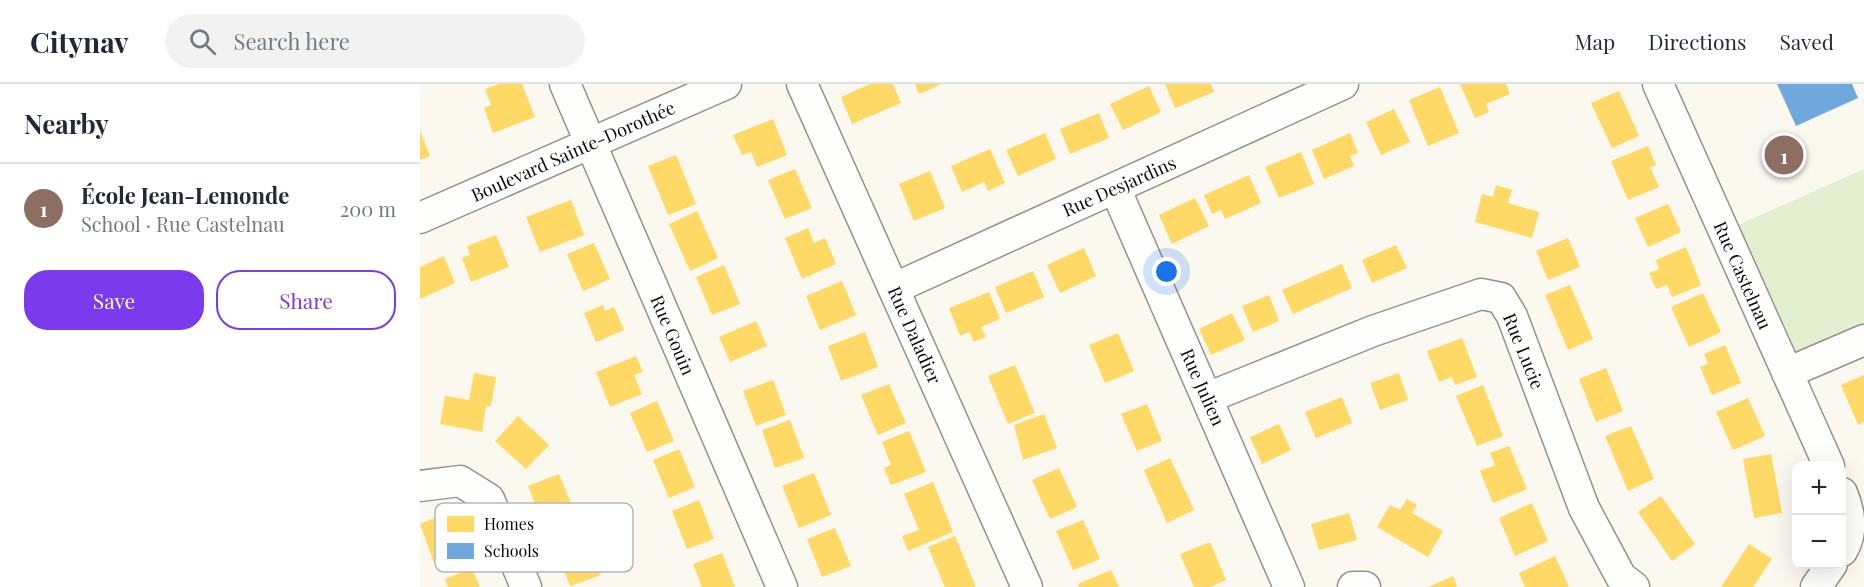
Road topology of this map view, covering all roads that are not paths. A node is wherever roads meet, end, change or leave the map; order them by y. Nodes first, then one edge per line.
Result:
1 (565, 84) edge
2 (726, 84) edge
3 (802, 84) edge
4 (1343, 84) edge
5 (1658, 84) edge
6 (591, 144) junction
7 (1115, 188) junction
8 (420, 218) edge
9 (895, 288) junction
10 (1864, 340) edge
11 (1787, 373) junction
12 (1208, 398) junction
13 (1827, 461) edge
14 (420, 486) edge
15 (491, 503) edge
16 (1846, 503) edge
17 (1846, 540) edge
18 (1829, 569) edge
19 (520, 572) edge
20 (526, 587) edge
21 (782, 587) edge
22 (1027, 587) edge
23 (1289, 587) edge
24 (1353, 587) edge
25 (1365, 587) edge
26 (1634, 587) edge
27 (1816, 587) edge

1 - 6 street, Rue Gouin
2 - 6 street, Boulevard Sainte-Dorothée
3 - 9 street, Rue Daladier
4 - 7 street, Rue Desjardins
5 - 11 street, Rue Castelnau
6 - 8 street, Boulevard Sainte-Dorothée
6 - 21 street, Rue Gouin
7 - 9 street, Rue Desjardins
7 - 12 street, Rue Julien
9 - 22 street, Rue Daladier
10 - 11 street
11 - 13 street, Rue Castelnau
12 - 23 street, Rue Julien
12 - 26 street, Rue Lucie
14 - 15 street
16 - 17 street
18 - 27 street
19 - 20 street
24 - 25 street

